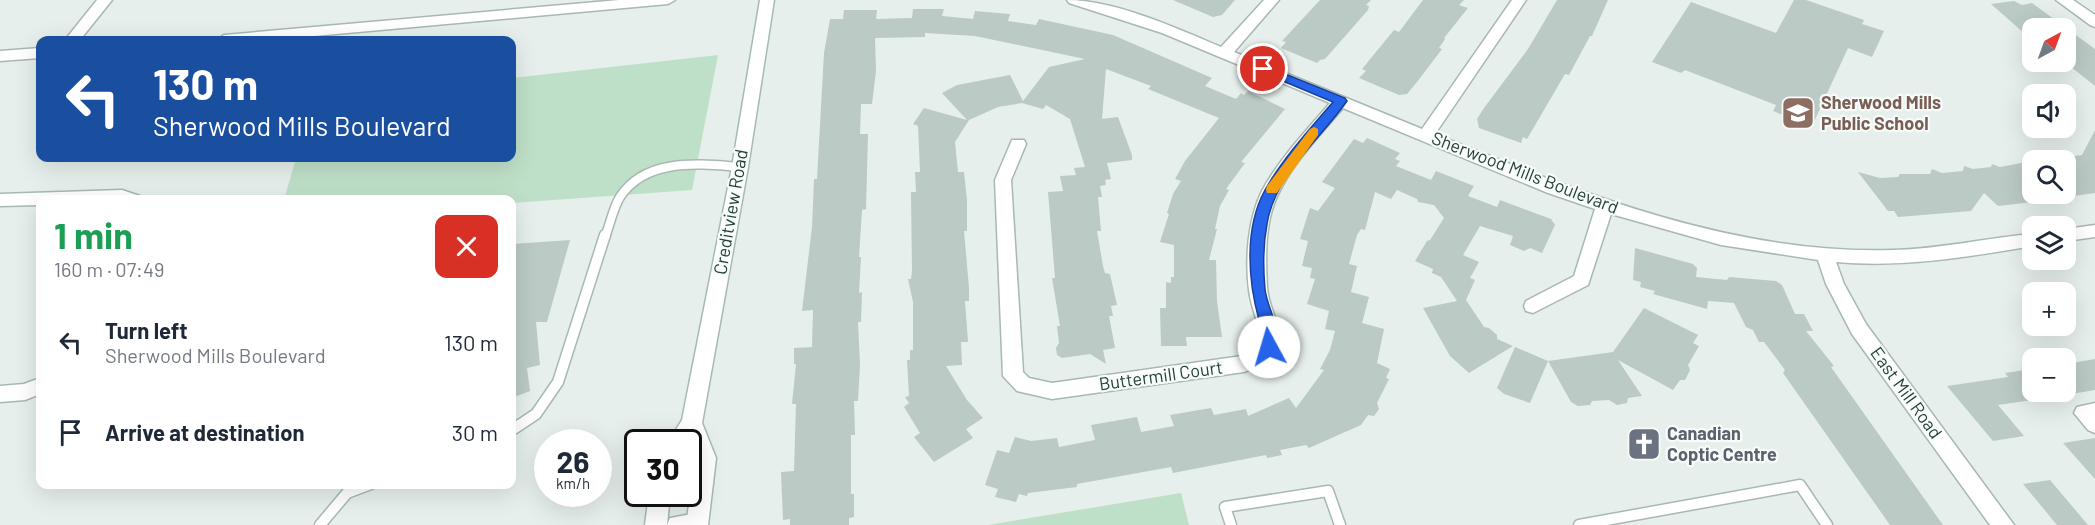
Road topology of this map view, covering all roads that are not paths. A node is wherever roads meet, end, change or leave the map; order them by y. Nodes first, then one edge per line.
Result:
1 (105, 0) edge
2 (668, 0) edge
3 (767, 0) edge
4 (1074, 0) edge
5 (1272, 0) edge
6 (1519, 0) edge
7 (2063, 0) edge
8 (2095, 22) edge
9 (75, 36) edge
10 (268, 36) edge
11 (36, 53) edge
12 (1224, 53) junction
13 (0, 56) edge
14 (1341, 101) junction
15 (1426, 135) junction
16 (1018, 144) dead end
17 (740, 166) junction
18 (36, 199) edge
19 (0, 200) edge
20 (1604, 207) junction
21 (2095, 231) edge
22 (2076, 234) edge
23 (2022, 241) edge
24 (1824, 253) junction
25 (1533, 306) dead end
26 (36, 388) edge
27 (0, 393) edge
28 (2095, 411) edge
29 (692, 423) junction
30 (2095, 424) edge
31 (516, 427) edge
32 (688, 429) edge
33 (359, 489) edge
34 (658, 507) edge
35 (690, 524) edge
36 (320, 525) edge
37 (656, 525) edge
38 (1231, 525) edge
39 (1340, 525) edge
40 (1579, 525) edge
41 (1827, 525) edge
42 (2003, 525) edge

1 - 9 street
2 - 10 street
3 - 17 street, Creditview Road
4 - 12 street, Sherwood Mills Boulevard
5 - 12 street
6 - 15 street
7 - 8 street
11 - 13 street
12 - 14 street, Sherwood Mills Boulevard
14 - 15 street, Sherwood Mills Boulevard
14 - 16 street, Buttermill Court
15 - 20 street, Sherwood Mills Boulevard
17 - 29 street, Creditview Road
17 - 31 lane
18 - 19 street
20 - 24 street, Sherwood Mills Boulevard
20 - 25 street
21 - 22 street
23 - 24 street, Sherwood Mills Boulevard
24 - 42 street, East Mill Road
26 - 27 street
28 - 30 street
29 - 32 street, Creditview Road
29 - 35 street
33 - 36 lane
34 - 37 street
38 - 39 lane
40 - 41 lane

